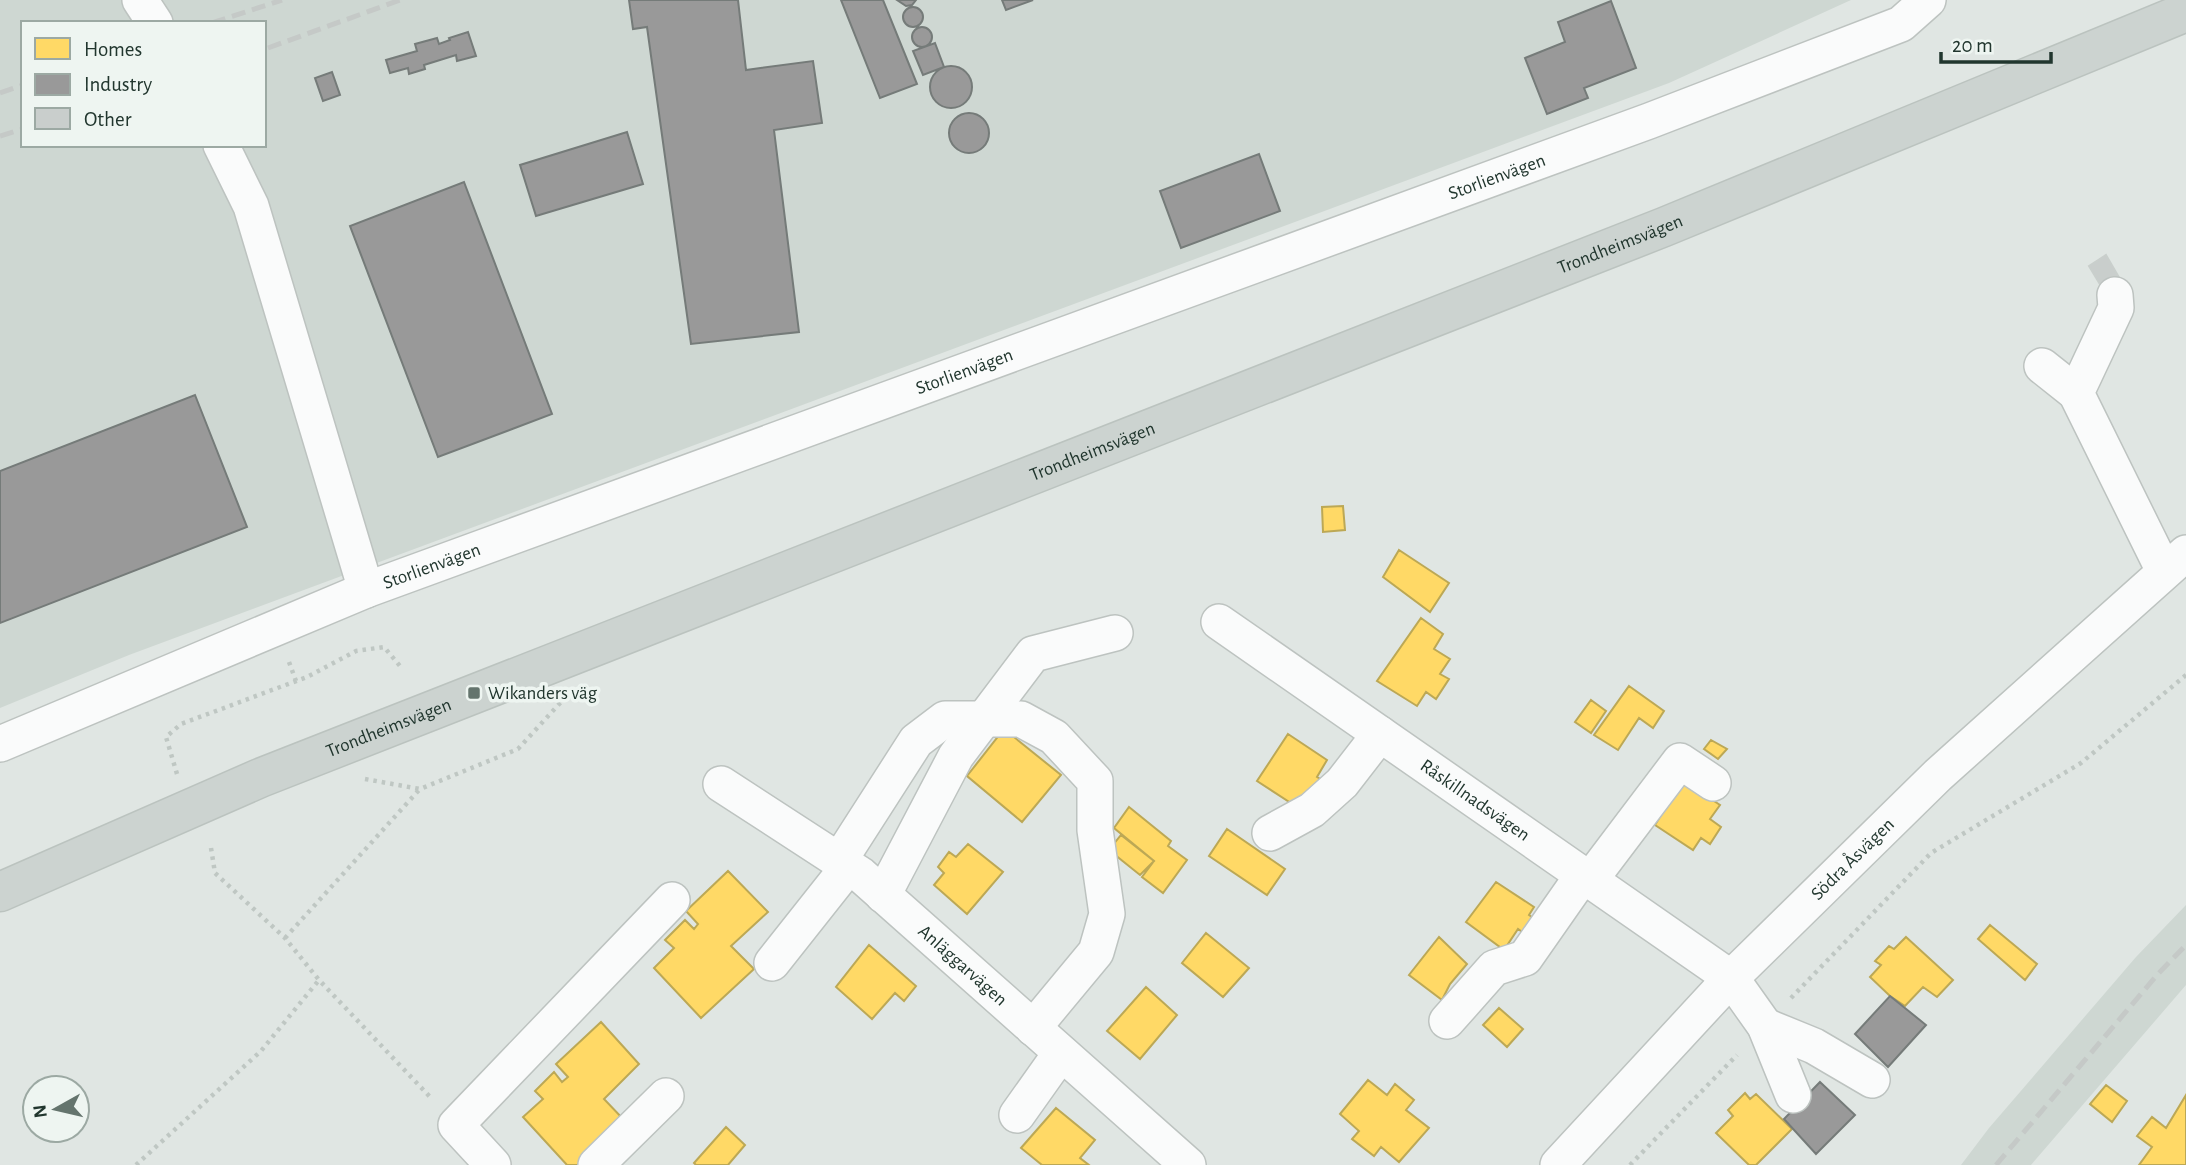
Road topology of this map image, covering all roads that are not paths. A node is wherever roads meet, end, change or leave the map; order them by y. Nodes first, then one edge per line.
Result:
1 (140, 0) edge
2 (1928, 0) edge
3 (2184, 13) edge
4 (154, 21) edge
5 (222, 147) edge
6 (2115, 295) dead end
7 (2042, 366) dead end
8 (2076, 393) junction
9 (2186, 543) edge
10 (2175, 562) edge
11 (366, 590) junction
12 (1219, 622) dead end
13 (1115, 633) dead end
14 (983, 719) junction
15 (1380, 734) junction
16 (0, 744) edge
17 (1713, 783) dead end
18 (721, 784) dead end
19 (1270, 834) dead end
20 (844, 864) junction
21 (1586, 878) junction
22 (0, 892) edge
23 (883, 895) junction
24 (672, 900) dead end
25 (772, 963) dead end
26 (1731, 978) junction
27 (1447, 1021) dead end
28 (1765, 1026) junction
29 (1033, 1028) junction
30 (1061, 1052) junction
31 (1872, 1080) dead end
32 (1793, 1095) dead end
33 (666, 1096) dead end
34 (1017, 1115) dead end
35 (493, 1165) edge
36 (596, 1165) edge
37 (1188, 1165) edge
38 (1558, 1165) edge

1 - 4 street
2 - 11 street, Storlienvägen
3 - 22 main road, Trondheimsvägen
5 - 11 street
6 - 8 street
7 - 8 street
8 - 10 street
9 - 10 street, Södra Åsvägen
10 - 26 street, Södra Åsvägen
11 - 16 street, Storlienvägen
12 - 15 street, Råskillnadsvägen
13 - 14 street
14 - 20 street
14 - 23 street
14 - 29 street
15 - 19 street
15 - 21 street, Råskillnadsvägen
17 - 21 street
18 - 20 street, Anläggarvägen
20 - 23 street, Anläggarvägen
20 - 25 street
21 - 26 street, Råskillnadsvägen
21 - 27 street
23 - 29 street, Anläggarvägen
24 - 35 street
26 - 28 street, Råskillnadsvägen
26 - 38 street, Södra Åsvägen
28 - 31 street
28 - 32 street, Råskillnadsvägen
29 - 30 street, Anläggarvägen
30 - 34 street
30 - 37 street, Anläggarvägen
33 - 36 street

